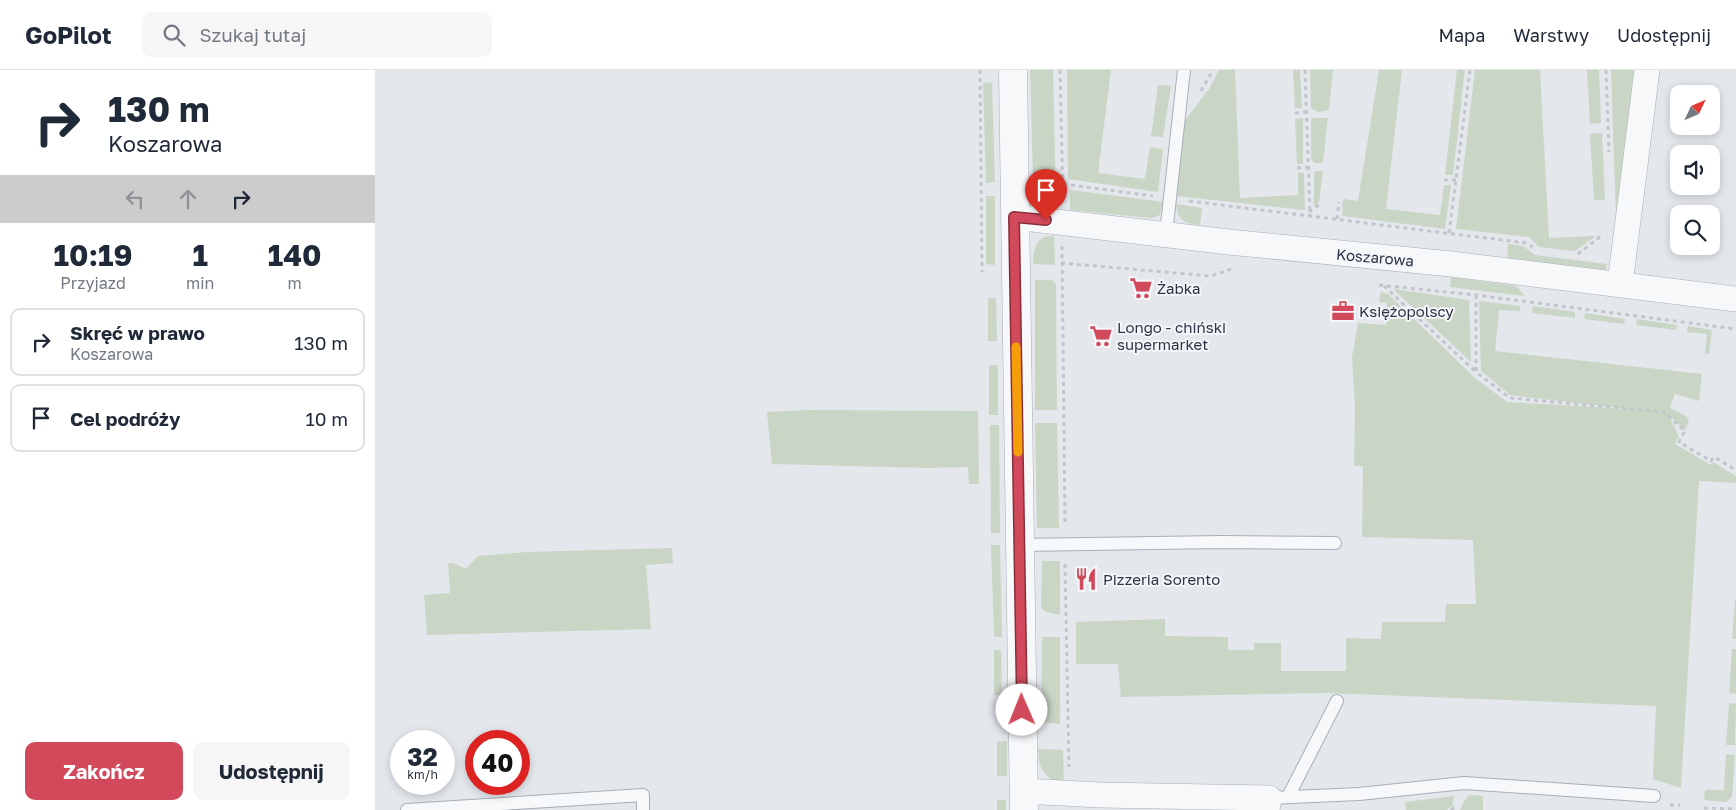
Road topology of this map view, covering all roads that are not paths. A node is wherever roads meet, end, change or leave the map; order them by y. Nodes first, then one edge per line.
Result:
1 (1013, 70) edge
2 (1184, 70) edge
3 (1647, 70) edge
4 (1014, 217) junction
5 (1165, 234) junction
6 (1621, 273) junction
7 (1736, 299) edge
8 (1335, 542) dead end
9 (1019, 545) junction
10 (1337, 701) dead end
11 (1654, 796) dead end
12 (1024, 800) edge
13 (1068, 802) edge
14 (1275, 802) edge
15 (449, 809) edge
16 (407, 810) edge
17 (643, 810) edge

1 - 4 street
2 - 5 lane
3 - 6 street
4 - 5 street, Koszarowa
4 - 9 street
5 - 6 street, Koszarowa
6 - 7 street, Koszarowa
8 - 9 lane
9 - 12 street
10 - 14 lane
11 - 14 lane
12 - 13 street
13 - 14 street
15 - 16 lane
15 - 17 lane

